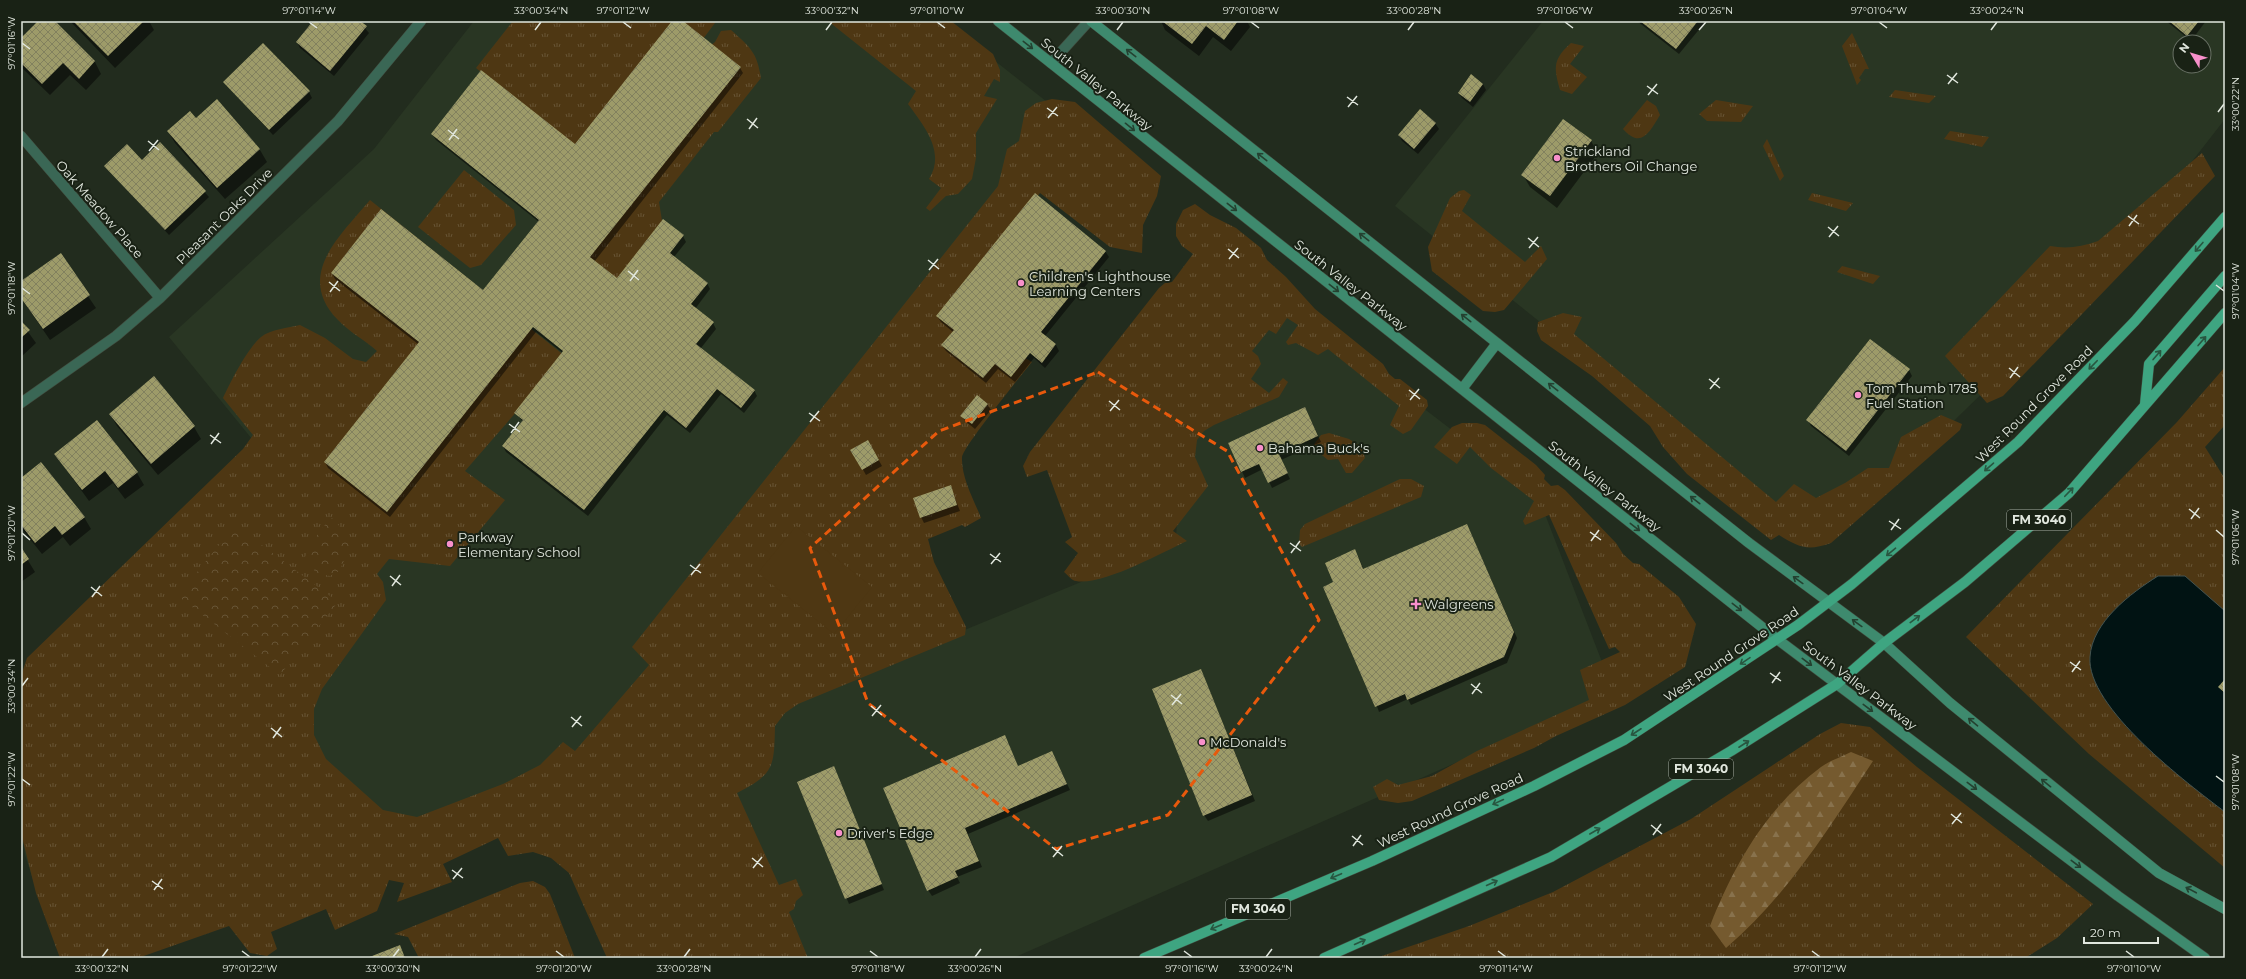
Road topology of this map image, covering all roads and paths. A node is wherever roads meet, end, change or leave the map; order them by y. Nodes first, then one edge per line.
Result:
1 (421, 21) edge
2 (998, 21) edge
3 (1090, 21) edge
4 (1051, 63) junction
5 (21, 136) edge
6 (2225, 217) edge
7 (2225, 276) edge
8 (160, 298) junction
9 (2225, 314) edge
10 (1497, 343) junction
11 (1462, 389) junction
12 (21, 403) edge
13 (2145, 404) junction
14 (1830, 603) junction
15 (1777, 639) junction
16 (1884, 643) junction
17 (1837, 684) junction
18 (2225, 909) edge
19 (1144, 958) edge
20 (1324, 958) edge
21 (2205, 958) edge

1 - 8 street, Pleasant Oaks Drive
2 -> 4 main road, South Valley Parkway
3 - 4 street
10 -> 3 main road
4 -> 11 main road, South Valley Parkway
5 - 8 street, Oak Meadow Place
6 -> 14 main road, West Round Grove Road / FM 3040
13 -> 7 main road
8 - 12 street, Pleasant Oaks Drive
13 -> 9 main road, FM 3040
10 - 11 main road
14 -> 10 main road
11 -> 15 main road, South Valley Parkway
16 -> 13 main road, FM 3040
14 - 15 main road, West Round Grove Road / FM 3040
16 -> 14 main road
15 -> 17 main road, South Valley Parkway
15 -> 19 main road, West Round Grove Road / FM 3040
16 - 17 main road, FM 3040
18 -> 16 main road
20 -> 17 main road, FM 3040
17 -> 21 main road, South Valley Parkway

